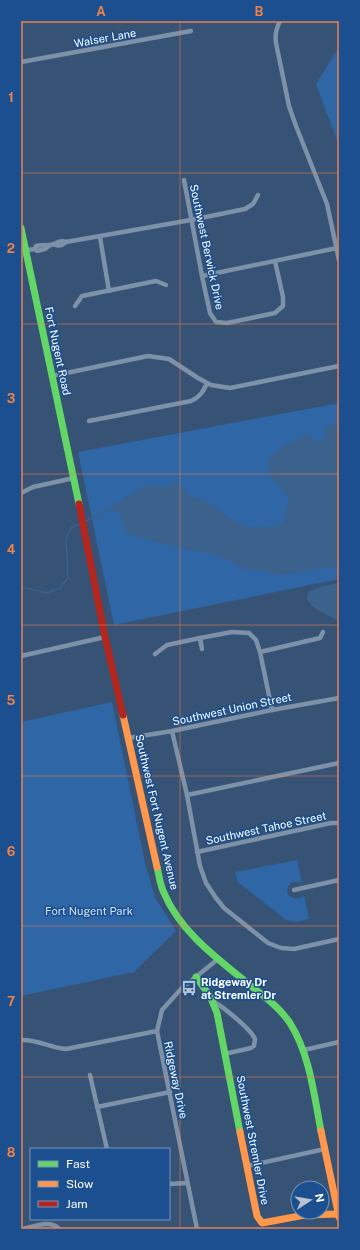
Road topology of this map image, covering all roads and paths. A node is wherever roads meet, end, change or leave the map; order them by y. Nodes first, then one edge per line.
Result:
1 (280, 21) edge
2 (191, 31) dead end
3 (21, 62) edge
4 (184, 180) dead end
5 (258, 195) dead end
6 (191, 220) junction
7 (21, 228) edge
8 (100, 237) junction
9 (337, 248) junction
10 (23, 250) edge
11 (339, 260) edge
12 (275, 261) junction
13 (202, 276) junction
14 (166, 285) dead end
15 (109, 291) junction
16 (75, 306) dead end
17 (339, 366) edge
18 (52, 376) junction
19 (207, 383) junction
20 (88, 421) dead end
21 (74, 478) junction
22 (21, 493) edge
23 (323, 632) dead end
24 (105, 637) junction
25 (200, 638) junction
26 (202, 649) dead end
27 (260, 652) junction
28 (155, 654) dead end
29 (21, 656) edge
30 (339, 698) edge
31 (272, 710) junction
32 (172, 731) junction
33 (129, 738) junction
34 (339, 763) edge
35 (187, 795) junction
36 (339, 823) edge
37 (197, 852) junction
38 (339, 880) edge
39 (294, 890) dead end
40 (339, 939) edge
41 (218, 959) junction
42 (196, 977) junction
43 (213, 1001) junction
44 (157, 1031) junction
45 (21, 1040) edge
46 (339, 1042) edge
47 (304, 1050) junction
48 (224, 1054) junction
49 (90, 1075) dead end
50 (170, 1092) junction
51 (97, 1107) junction
52 (107, 1148) edge
53 (325, 1148) junction
54 (247, 1166) junction
55 (187, 1183) junction
56 (170, 1184) edge
57 (339, 1215) edge
58 (23, 1229) edge
59 (59, 1229) edge
60 (197, 1229) edge

1 - 9 street
2 - 3 street, Walser Lane
4 - 6 street, Southwest Berwick Drive
5 - 6 street
6 - 8 street
6 - 13 street, Southwest Berwick Drive
7 - 10 street, Fort Nugent Road
8 - 10 street
8 - 15 street
9 - 11 street
9 - 12 street
10 - 18 street, Fort Nugent Road
12 - 13 street
12 - 13 street, Southwest Berwick Drive
14 - 15 street
15 - 16 street
17 - 19 street
18 - 19 street
18 - 21 street, Fort Nugent Road
19 - 20 street
21 - 22 street
21 - 24 street, Southwest Fort Nugent Avenue
23 - 27 street
24 - 29 street
24 - 33 street, Southwest Fort Nugent Avenue
25 - 26 street
25 - 27 street
25 - 28 street
27 - 31 street
30 - 31 street, Southwest Union Street
31 - 32 street, Southwest Union Street
32 - 33 street, Southwest Union Street
32 - 35 street
33 - 41 street, Southwest Fort Nugent Avenue
34 - 35 street
35 - 37 street
36 - 37 street, Southwest Tahoe Street
37 - 40 street
38 - 39 street
41 - 42 street, Ridgeway Drive
41 - 47 street, Southwest Fort Nugent Avenue
42 - 43 street, Southwest Stremler Drive
42 - 44 street, Ridgeway Drive
43 - 48 street, Southwest Stremler Drive
43 - 48 street, Southwest Stremler Drive
44 - 45 street
44 - 50 street, Ridgeway Drive
46 - 47 street
47 - 53 street, Southwest Fort Nugent Avenue
48 - 54 street, Southwest Stremler Drive
49 - 51 street
50 - 51 street
50 - 55 street, Ridgeway Drive
51 - 52 street
53 - 54 street
53 - 57 street, Southwest Fort Nugent Avenue
54 - 57 street, Southwest Stremler Drive
55 - 56 street
55 - 60 street, Ridgeway Drive
58 - 59 street

